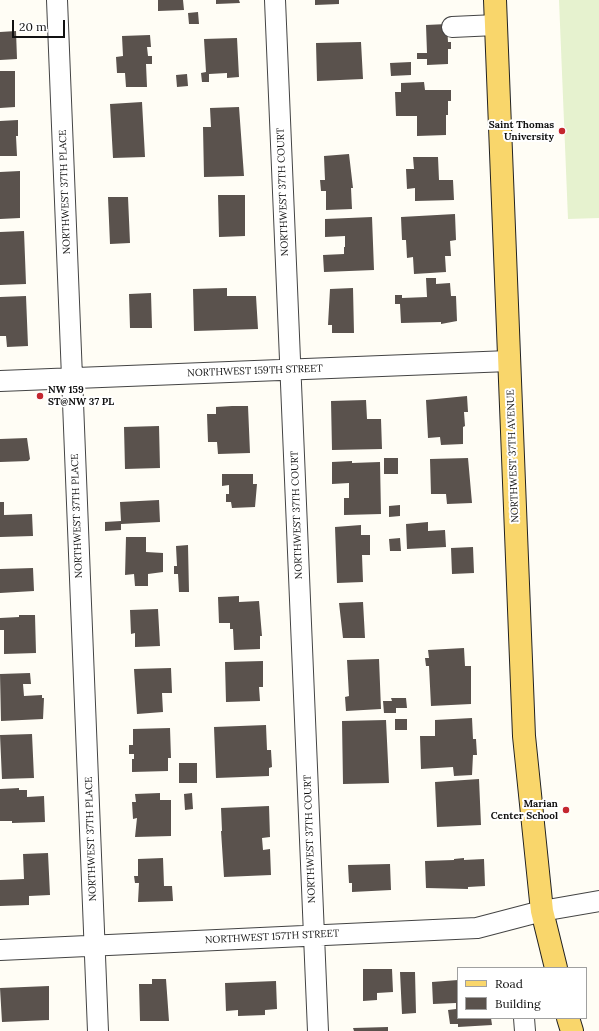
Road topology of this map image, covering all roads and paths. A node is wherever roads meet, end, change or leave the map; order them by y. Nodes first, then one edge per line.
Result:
1 (58, 0) edge
2 (275, 0) edge
3 (495, 0) edge
4 (496, 25) junction
5 (452, 27) dead end
6 (509, 361) junction
7 (291, 370) junction
8 (72, 378) junction
9 (0, 381) edge
10 (599, 901) edge
11 (542, 911) junction
12 (314, 935) junction
13 (95, 947) junction
14 (0, 950) edge
15 (556, 967) edge
16 (524, 1019) edge
17 (568, 1019) edge
18 (98, 1031) edge
19 (318, 1031) edge
20 (525, 1031) edge
21 (572, 1031) edge

1 - 8 street, NORTHWEST 37TH PLACE
2 - 7 street, NORTHWEST 37TH COURT
3 - 4 main road, NORTHWEST 37TH AVENUE
4 - 5 street
4 - 6 main road, NORTHWEST 37TH AVENUE
6 - 7 street, NORTHWEST 159TH STREET
6 - 11 main road, NORTHWEST 37TH AVENUE
7 - 8 street, NORTHWEST 159TH STREET
7 - 12 street, NORTHWEST 37TH COURT
8 - 9 street, NORTHWEST 159TH STREET
8 - 13 street, NORTHWEST 37TH PLACE
10 - 11 street, NORTHWEST 157TH STREET
11 - 12 street, NORTHWEST 157TH STREET
11 - 15 main road, NORTHWEST 37TH AVENUE
12 - 13 street, NORTHWEST 157TH STREET
12 - 19 street, NORTHWEST 37TH COURT
13 - 14 street, NORTHWEST 157TH STREET
13 - 18 street, NORTHWEST 37TH PLACE
16 - 20 street
17 - 21 main road

